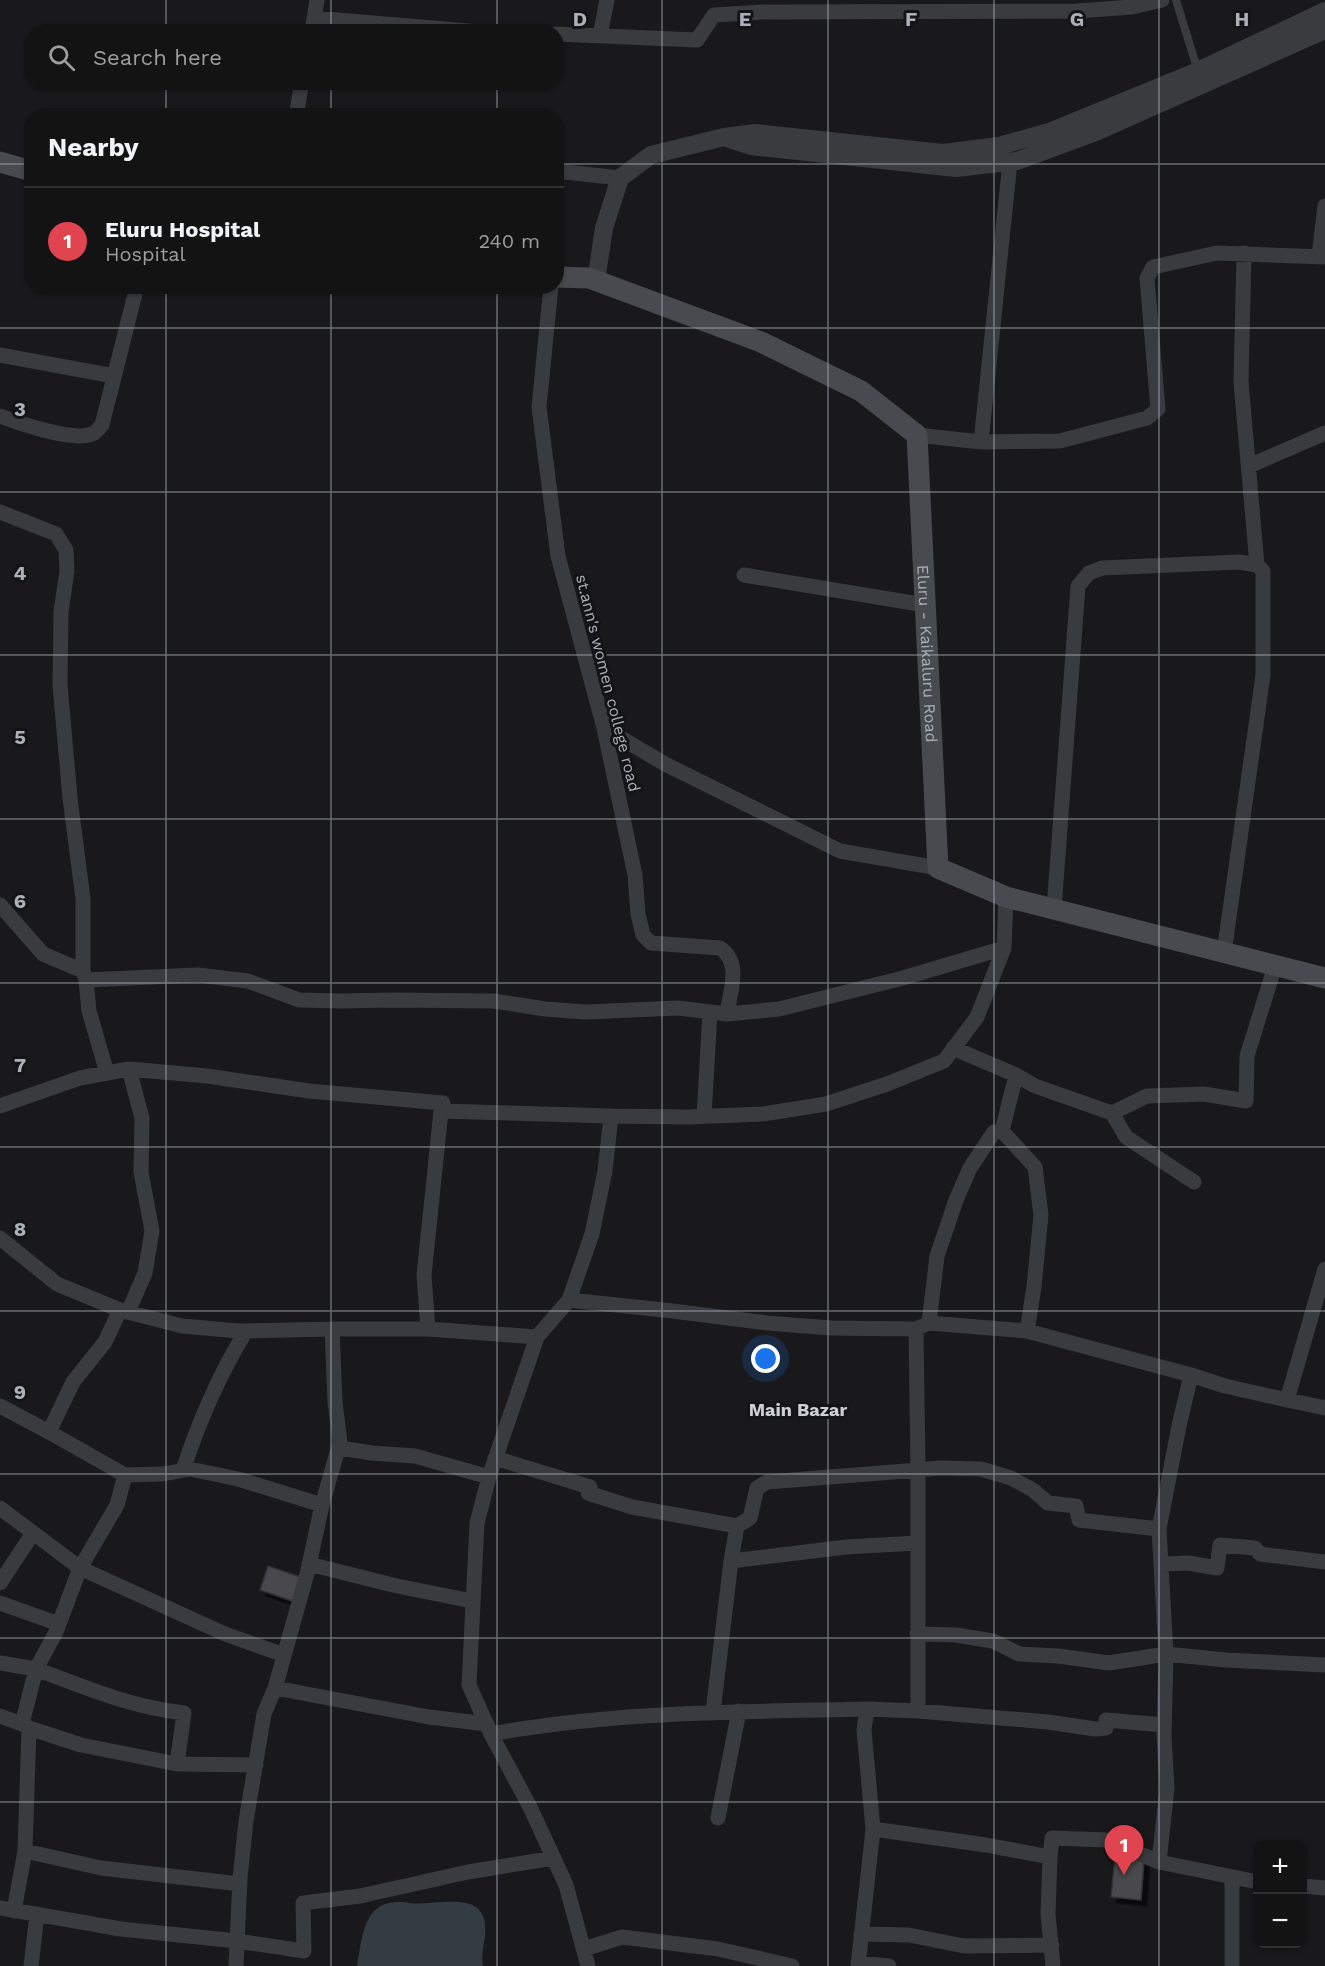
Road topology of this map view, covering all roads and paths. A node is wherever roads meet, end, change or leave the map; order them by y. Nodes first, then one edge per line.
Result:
1 (317, 0) edge
2 (607, 0) edge
3 (1162, 0) edge
4 (1176, 0) edge
5 (979, 5) edge
6 (1325, 11) edge
7 (313, 24) edge
8 (1325, 30) edge
9 (564, 34) edge
10 (600, 36) junction
11 (1198, 71) junction
12 (301, 90) edge
13 (297, 108) edge
14 (724, 137) junction
15 (0, 162) edge
16 (1010, 162) junction
17 (24, 169) edge
18 (564, 172) edge
19 (620, 178) junction
20 (1325, 206) edge
21 (1245, 253) junction
22 (1322, 256) edge
23 (564, 278) edge
24 (596, 281) junction
25 (135, 294) edge
26 (550, 294) edge
27 (0, 355) edge
28 (114, 376) junction
29 (0, 416) edge
30 (1325, 433) edge
31 (917, 435) junction
32 (981, 442) junction
33 (1249, 465) junction
34 (0, 512) edge
35 (1257, 565) junction
36 (744, 575) dead end
37 (925, 605) junction
38 (604, 728) junction
39 (938, 868) junction
40 (1006, 897) junction
41 (0, 905) edge
42 (1054, 909) junction
43 (1004, 948) junction
44 (1224, 953) junction
45 (1275, 966) junction
46 (84, 976) junction
47 (1325, 978) edge
48 (710, 1012) junction
49 (727, 1014) junction
50 (953, 1048) junction
51 (129, 1069) junction
52 (107, 1073) junction
53 (1016, 1075) junction
54 (0, 1106) edge
55 (441, 1112) junction
56 (1112, 1113) junction
57 (611, 1116) junction
58 (704, 1116) junction
59 (1002, 1131) junction
60 (1194, 1182) dead end
61 (0, 1238) edge
62 (1325, 1269) edge
63 (569, 1300) junction
64 (124, 1311) junction
65 (923, 1326) junction
66 (332, 1329) junction
67 (428, 1329) junction
68 (246, 1330) junction
69 (1027, 1330) junction
70 (537, 1337) junction
71 (1191, 1375) junction
72 (1287, 1400) junction
73 (0, 1406) edge
74 (1325, 1408) edge
75 (48, 1432) junction
76 (339, 1448) junction
77 (495, 1458) junction
78 (183, 1470) junction
79 (918, 1470) junction
80 (124, 1475) junction
81 (489, 1477) junction
82 (322, 1505) junction
83 (0, 1508) edge
84 (737, 1526) junction
85 (1159, 1529) junction
86 (33, 1533) junction
87 (917, 1543) junction
88 (731, 1561) junction
89 (1325, 1562) edge
90 (309, 1564) junction
91 (1161, 1564) junction
92 (80, 1568) junction
93 (0, 1582) edge
94 (472, 1600) junction
95 (0, 1603) edge
96 (59, 1624) junction
97 (917, 1634) junction
98 (1166, 1654) junction
99 (284, 1655) junction
100 (0, 1663) edge
101 (1325, 1665) edge
102 (36, 1669) junction
103 (275, 1688) junction
104 (867, 1709) junction
105 (739, 1711) junction
106 (918, 1711) junction
107 (713, 1712) junction
108 (0, 1716) edge
109 (1164, 1725) junction
110 (26, 1726) junction
111 (489, 1729) junction
112 (177, 1764) junction
113 (256, 1764) junction
114 (718, 1818) dead end
115 (873, 1829) junction
116 (25, 1851) junction
117 (1050, 1857) junction
118 (554, 1858) junction
119 (1159, 1862) junction
120 (1232, 1877) junction
121 (1253, 1881) edge
122 (240, 1884) junction
123 (1307, 1886) edge
124 (1325, 1888) edge
125 (7, 1910) edge
126 (38, 1914) junction
127 (861, 1934) junction
128 (237, 1941) junction
129 (1052, 1945) junction
130 (584, 1949) junction
131 (858, 1964) edge
132 (31, 1966) edge
133 (236, 1966) edge
134 (588, 1966) edge
135 (792, 1966) edge
136 (889, 1966) edge
137 (1053, 1966) edge
138 (1232, 1966) edge

1 - 7 street
2 - 10 street
3 - 5 street
4 - 11 lane
5 - 10 street
6 - 11 street
8 - 16 street
9 - 10 street
11 - 14 street
12 - 13 street
14 - 16 street
14 - 19 street
15 - 17 main road
16 - 32 street
18 - 19 street
19 - 24 street
20 - 22 street
21 - 22 street
21 - 32 street
21 - 33 street
23 - 24 main road
24 - 31 main road
25 - 28 street
26 - 38 street, st.ann's women college road
27 - 28 street
28 - 29 street
30 - 33 street
31 - 32 street
31 - 37 main road, Eluru - Kaikaluru Road
33 - 35 street
34 - 46 street
35 - 42 street
35 - 44 street
36 - 37 street
37 - 39 main road, Eluru - Kaikaluru Road
38 - 39 street
38 - 49 street, st.ann's women college road
39 - 40 main road
40 - 42 main road
40 - 43 street
41 - 46 street
42 - 44 main road
43 - 49 street
43 - 50 street
44 - 45 main road
45 - 47 main road
45 - 56 street
46 - 48 street
46 - 52 street
48 - 49 street
48 - 58 street
50 - 53 street
50 - 58 street
51 - 52 street
51 - 55 street
51 - 64 street
52 - 54 street
53 - 56 street
53 - 59 street
55 - 57 street
55 - 67 street
56 - 60 street
57 - 58 street
57 - 63 street
59 - 65 street
59 - 69 street
61 - 64 street
62 - 72 street
63 - 65 street
63 - 70 street
64 - 68 street
64 - 75 street
65 - 69 street
65 - 79 street
66 - 67 street
66 - 68 street
66 - 76 street
67 - 70 street
68 - 78 street
69 - 71 street
70 - 77 street
71 - 72 street
71 - 85 street
72 - 74 street
73 - 75 street
75 - 80 street
76 - 81 street
76 - 82 street
77 - 81 street
77 - 84 street
78 - 80 street
78 - 82 street
79 - 84 street
79 - 85 street
79 - 87 street
80 - 92 street
81 - 94 street
82 - 90 street
83 - 86 street
84 - 88 street
85 - 91 street
86 - 92 street
86 - 93 street
87 - 88 street
87 - 97 street
88 - 107 street
89 - 91 street
90 - 94 street
90 - 99 street
91 - 98 street
92 - 96 street
92 - 99 street
94 - 111 street
95 - 96 street
96 - 102 street
97 - 98 street
97 - 106 street
98 - 101 street
98 - 109 street
99 - 103 street
100 - 102 street
102 - 110 street
102 - 112 street
103 - 111 street
103 - 113 street
104 - 105 street
104 - 106 street
104 - 115 street
105 - 107 street
105 - 114 street
106 - 109 street
107 - 111 street
108 - 110 street
109 - 119 street
110 - 112 street
110 - 116 street
111 - 118 street
112 - 113 street
113 - 122 street
115 - 117 street
115 - 127 street
116 - 122 street
116 - 125 street
117 - 119 street
117 - 129 street
118 - 128 street
118 - 130 street
119 - 120 street
120 - 121 street
120 - 138 street
122 - 128 street
123 - 124 street
125 - 126 street
126 - 128 street
126 - 132 street
127 - 129 street
127 - 131 street
128 - 133 street
129 - 137 street
130 - 134 street
130 - 135 street
131 - 136 street

